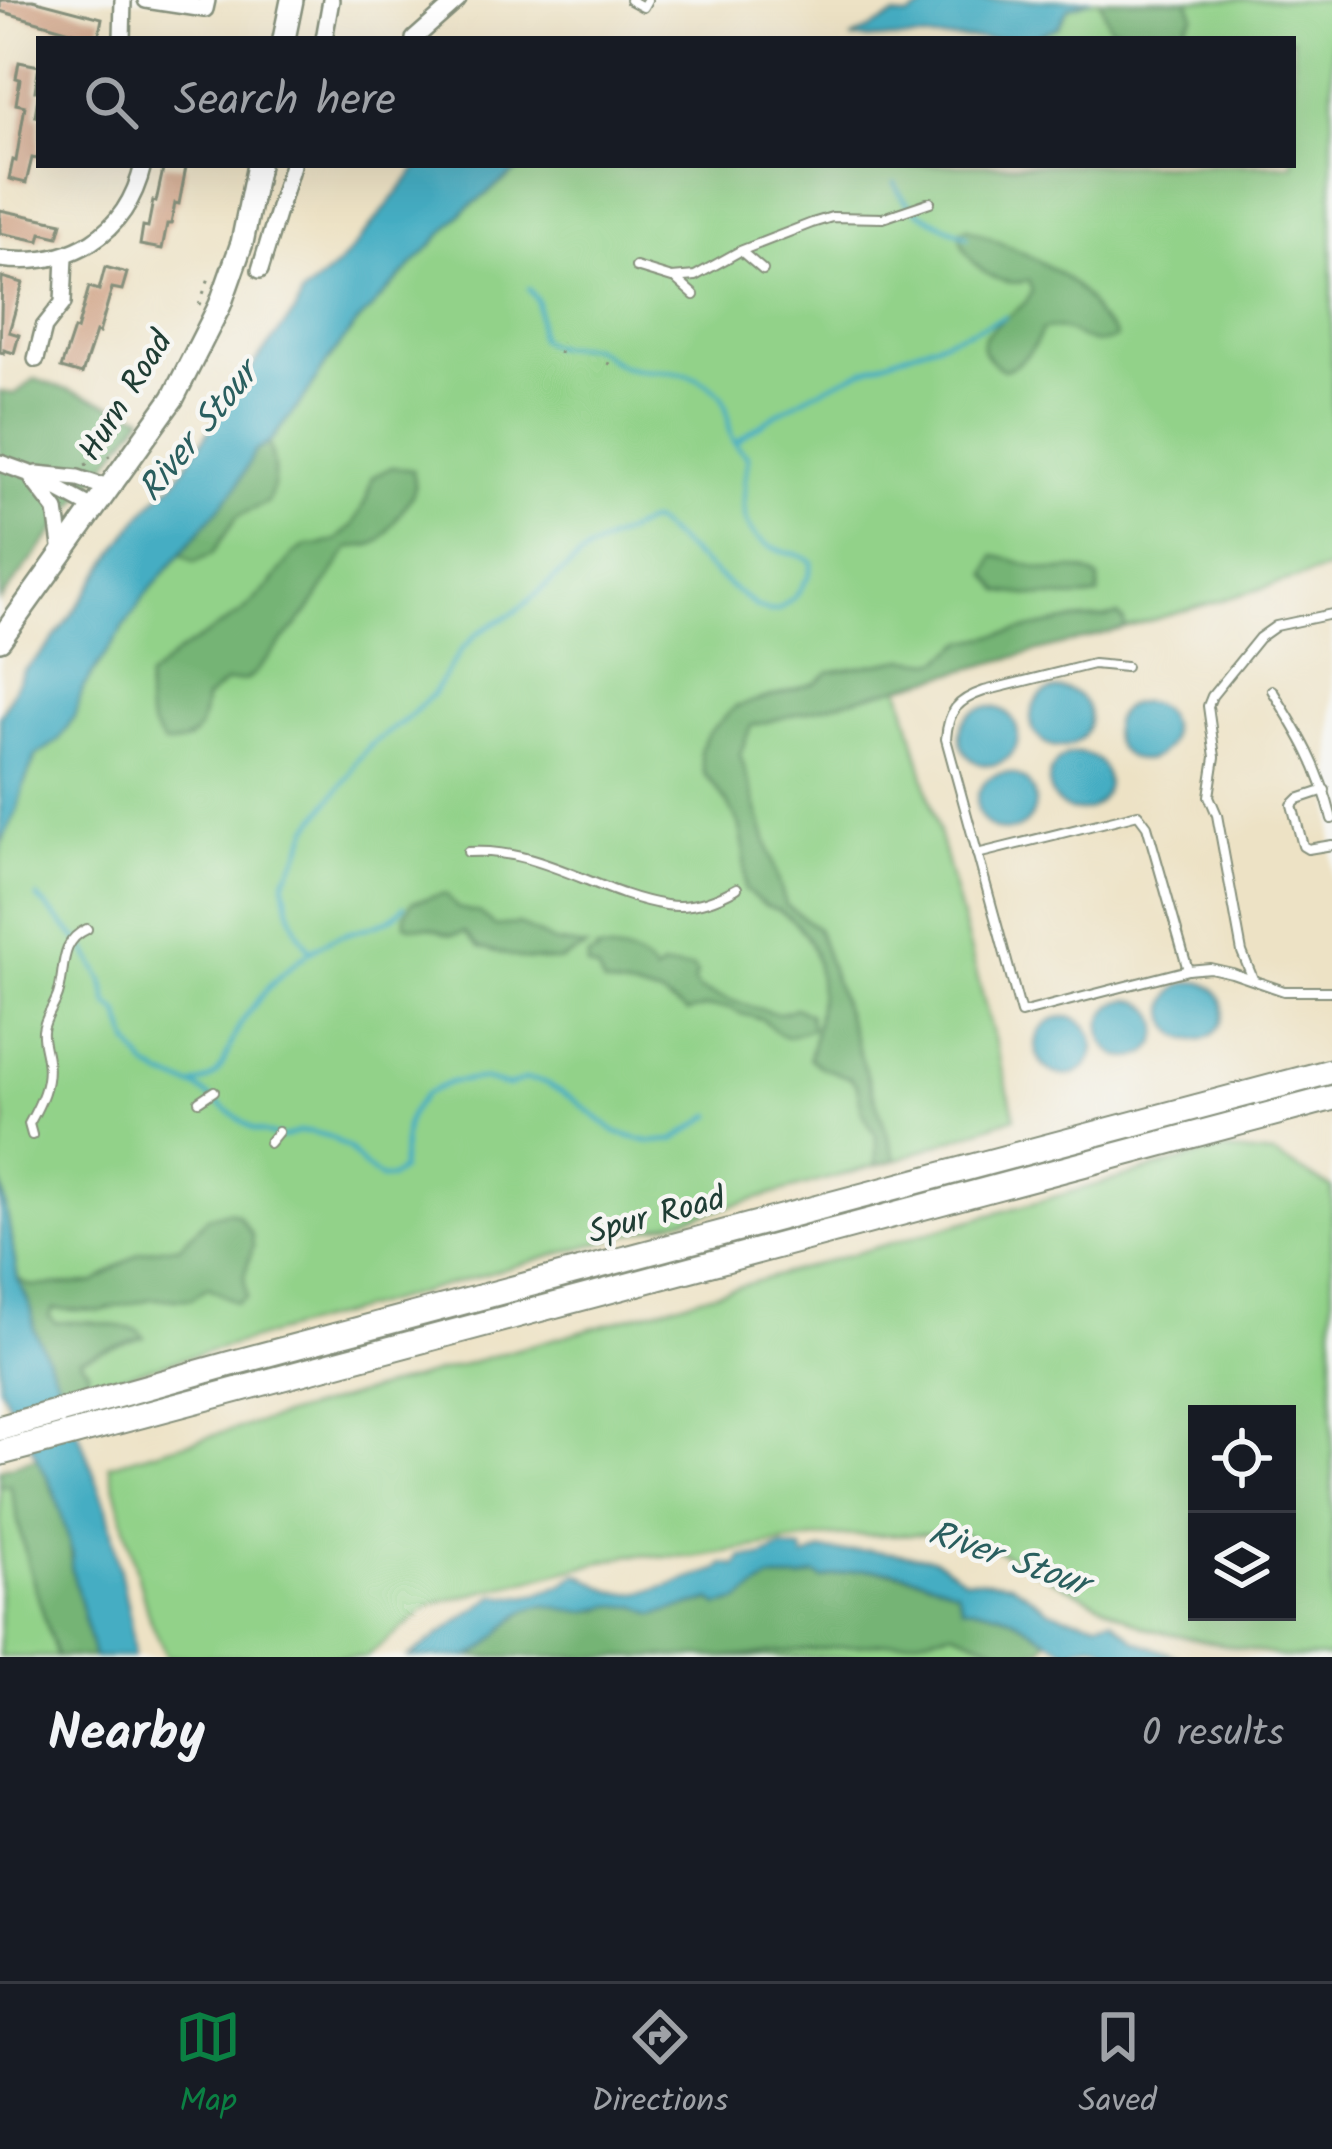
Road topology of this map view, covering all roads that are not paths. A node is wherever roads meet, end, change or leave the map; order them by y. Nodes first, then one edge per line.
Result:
1 (123, 0) edge
2 (146, 0) edge
3 (207, 0) edge
4 (292, 0) edge
5 (331, 0) edge
6 (458, 0) edge
7 (631, 0) edge
8 (647, 0) edge
9 (122, 36) edge
10 (285, 36) edge
11 (325, 36) edge
12 (418, 36) edge
13 (142, 168) edge
14 (257, 168) edge
15 (291, 168) edge
16 (926, 203) dead end
17 (740, 251) junction
18 (65, 256) junction
19 (0, 259) edge
20 (636, 268) dead end
21 (260, 270) dead end
22 (763, 270) dead end
23 (672, 278) junction
24 (694, 295) dead end
25 (36, 358) dead end
26 (0, 463) edge
27 (28, 473) junction
28 (108, 488) junction
29 (93, 508) junction
30 (62, 553) junction
31 (1332, 614) edge
32 (0, 640) edge
33 (1126, 667) dead end
34 (1272, 690) dead end
35 (1325, 790) junction
36 (1332, 819) edge
37 (1332, 845) edge
38 (468, 852) dead end
39 (977, 854) junction
40 (737, 888) dead end
41 (79, 933) dead end
42 (1188, 970) junction
43 (1253, 980) junction
44 (1332, 991) edge
45 (1332, 1070) edge
46 (214, 1091) dead end
47 (1332, 1097) edge
48 (199, 1101) dead end
49 (278, 1132) dead end
50 (32, 1135) dead end
51 (268, 1143) dead end
52 (0, 1428) edge
53 (0, 1453) edge

1 - 9 street
2 - 3 street
4 - 10 main road
5 - 11 street
6 - 12 street
7 - 8 lane
13 - 18 street
14 - 28 main road, Hurn Road
15 - 21 street
16 - 17 lane
17 - 22 lane
17 - 23 lane
18 - 19 street
18 - 25 street
20 - 23 lane
23 - 24 lane
26 - 27 street
27 - 28 street
27 - 29 street
27 - 30 street
28 - 29 main road, Hurn Road
29 - 30 main road, Hurn Road
30 - 32 main road, Hurn Road
31 - 43 lane
33 - 39 lane
34 - 35 lane
35 - 36 lane
35 - 37 lane
38 - 40 lane
39 - 42 lane
39 - 42 lane
41 - 50 lane
42 - 43 lane
43 - 44 lane
45 - 52 highway, Spur Road
46 - 48 lane
47 - 53 highway, Spur Road
49 - 51 lane

